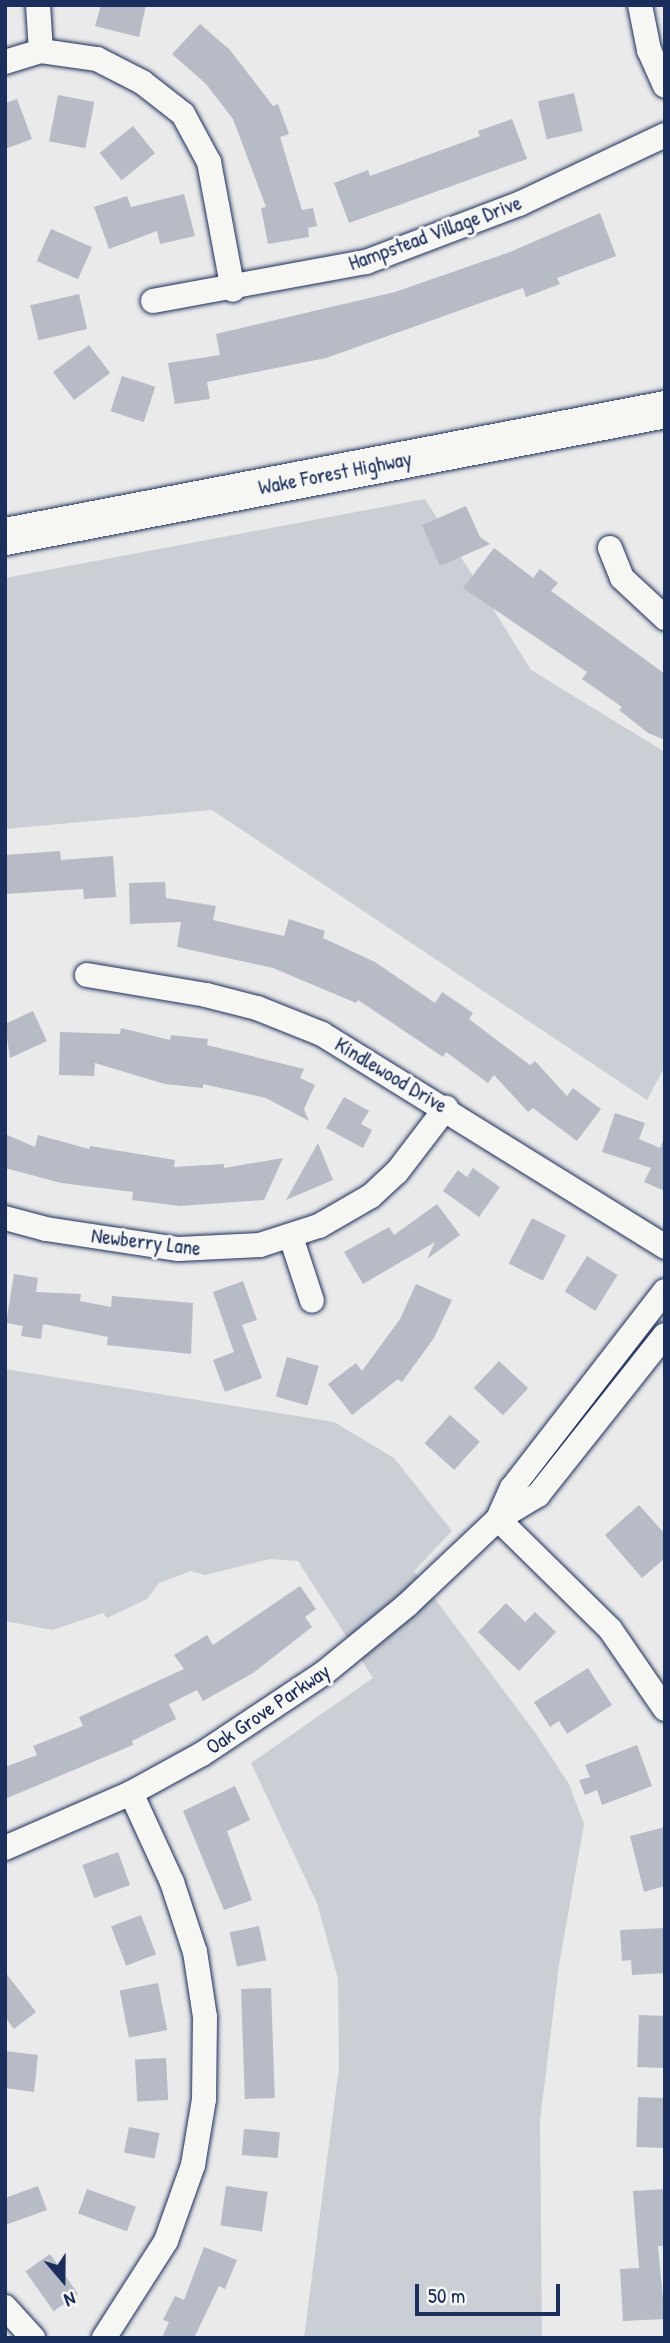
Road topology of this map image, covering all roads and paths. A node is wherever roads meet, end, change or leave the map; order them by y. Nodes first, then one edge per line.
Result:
1 (38, 5) edge
2 (640, 5) edge
3 (41, 51) junction
4 (5, 62) edge
5 (662, 71) edge
6 (665, 135) edge
7 (233, 290) junction
8 (153, 301) dead end
9 (665, 409) edge
10 (5, 536) edge
11 (610, 548) dead end
12 (665, 618) edge
13 (88, 975) dead end
14 (446, 1108) junction
15 (5, 1217) edge
16 (291, 1237) junction
17 (665, 1247) edge
18 (665, 1291) edge
19 (312, 1301) dead end
20 (665, 1335) edge
21 (498, 1519) junction
22 (665, 1709) edge
23 (131, 1793) junction
24 (5, 1848) edge
25 (5, 2307) edge
26 (33, 2338) edge
27 (104, 2338) edge

1 - 3 street
2 - 5 street
3 - 4 street
3 - 7 street
6 - 7 street, Hampstead Village Drive
7 - 8 street, Hampstead Village Drive
9 - 10 highway, Wake Forest Highway
11 - 12 street
13 - 14 street, Kindlewood Drive
14 - 16 street, Newberry Lane
14 - 17 street, Kindlewood Drive
15 - 16 street, Newberry Lane
16 - 19 street
18 - 21 street, Oak Grove Parkway
20 - 21 street, Oak Grove Parkway
21 - 22 street
21 - 23 street, Oak Grove Parkway
23 - 24 street, Oak Grove Parkway
23 - 27 street
25 - 26 street

